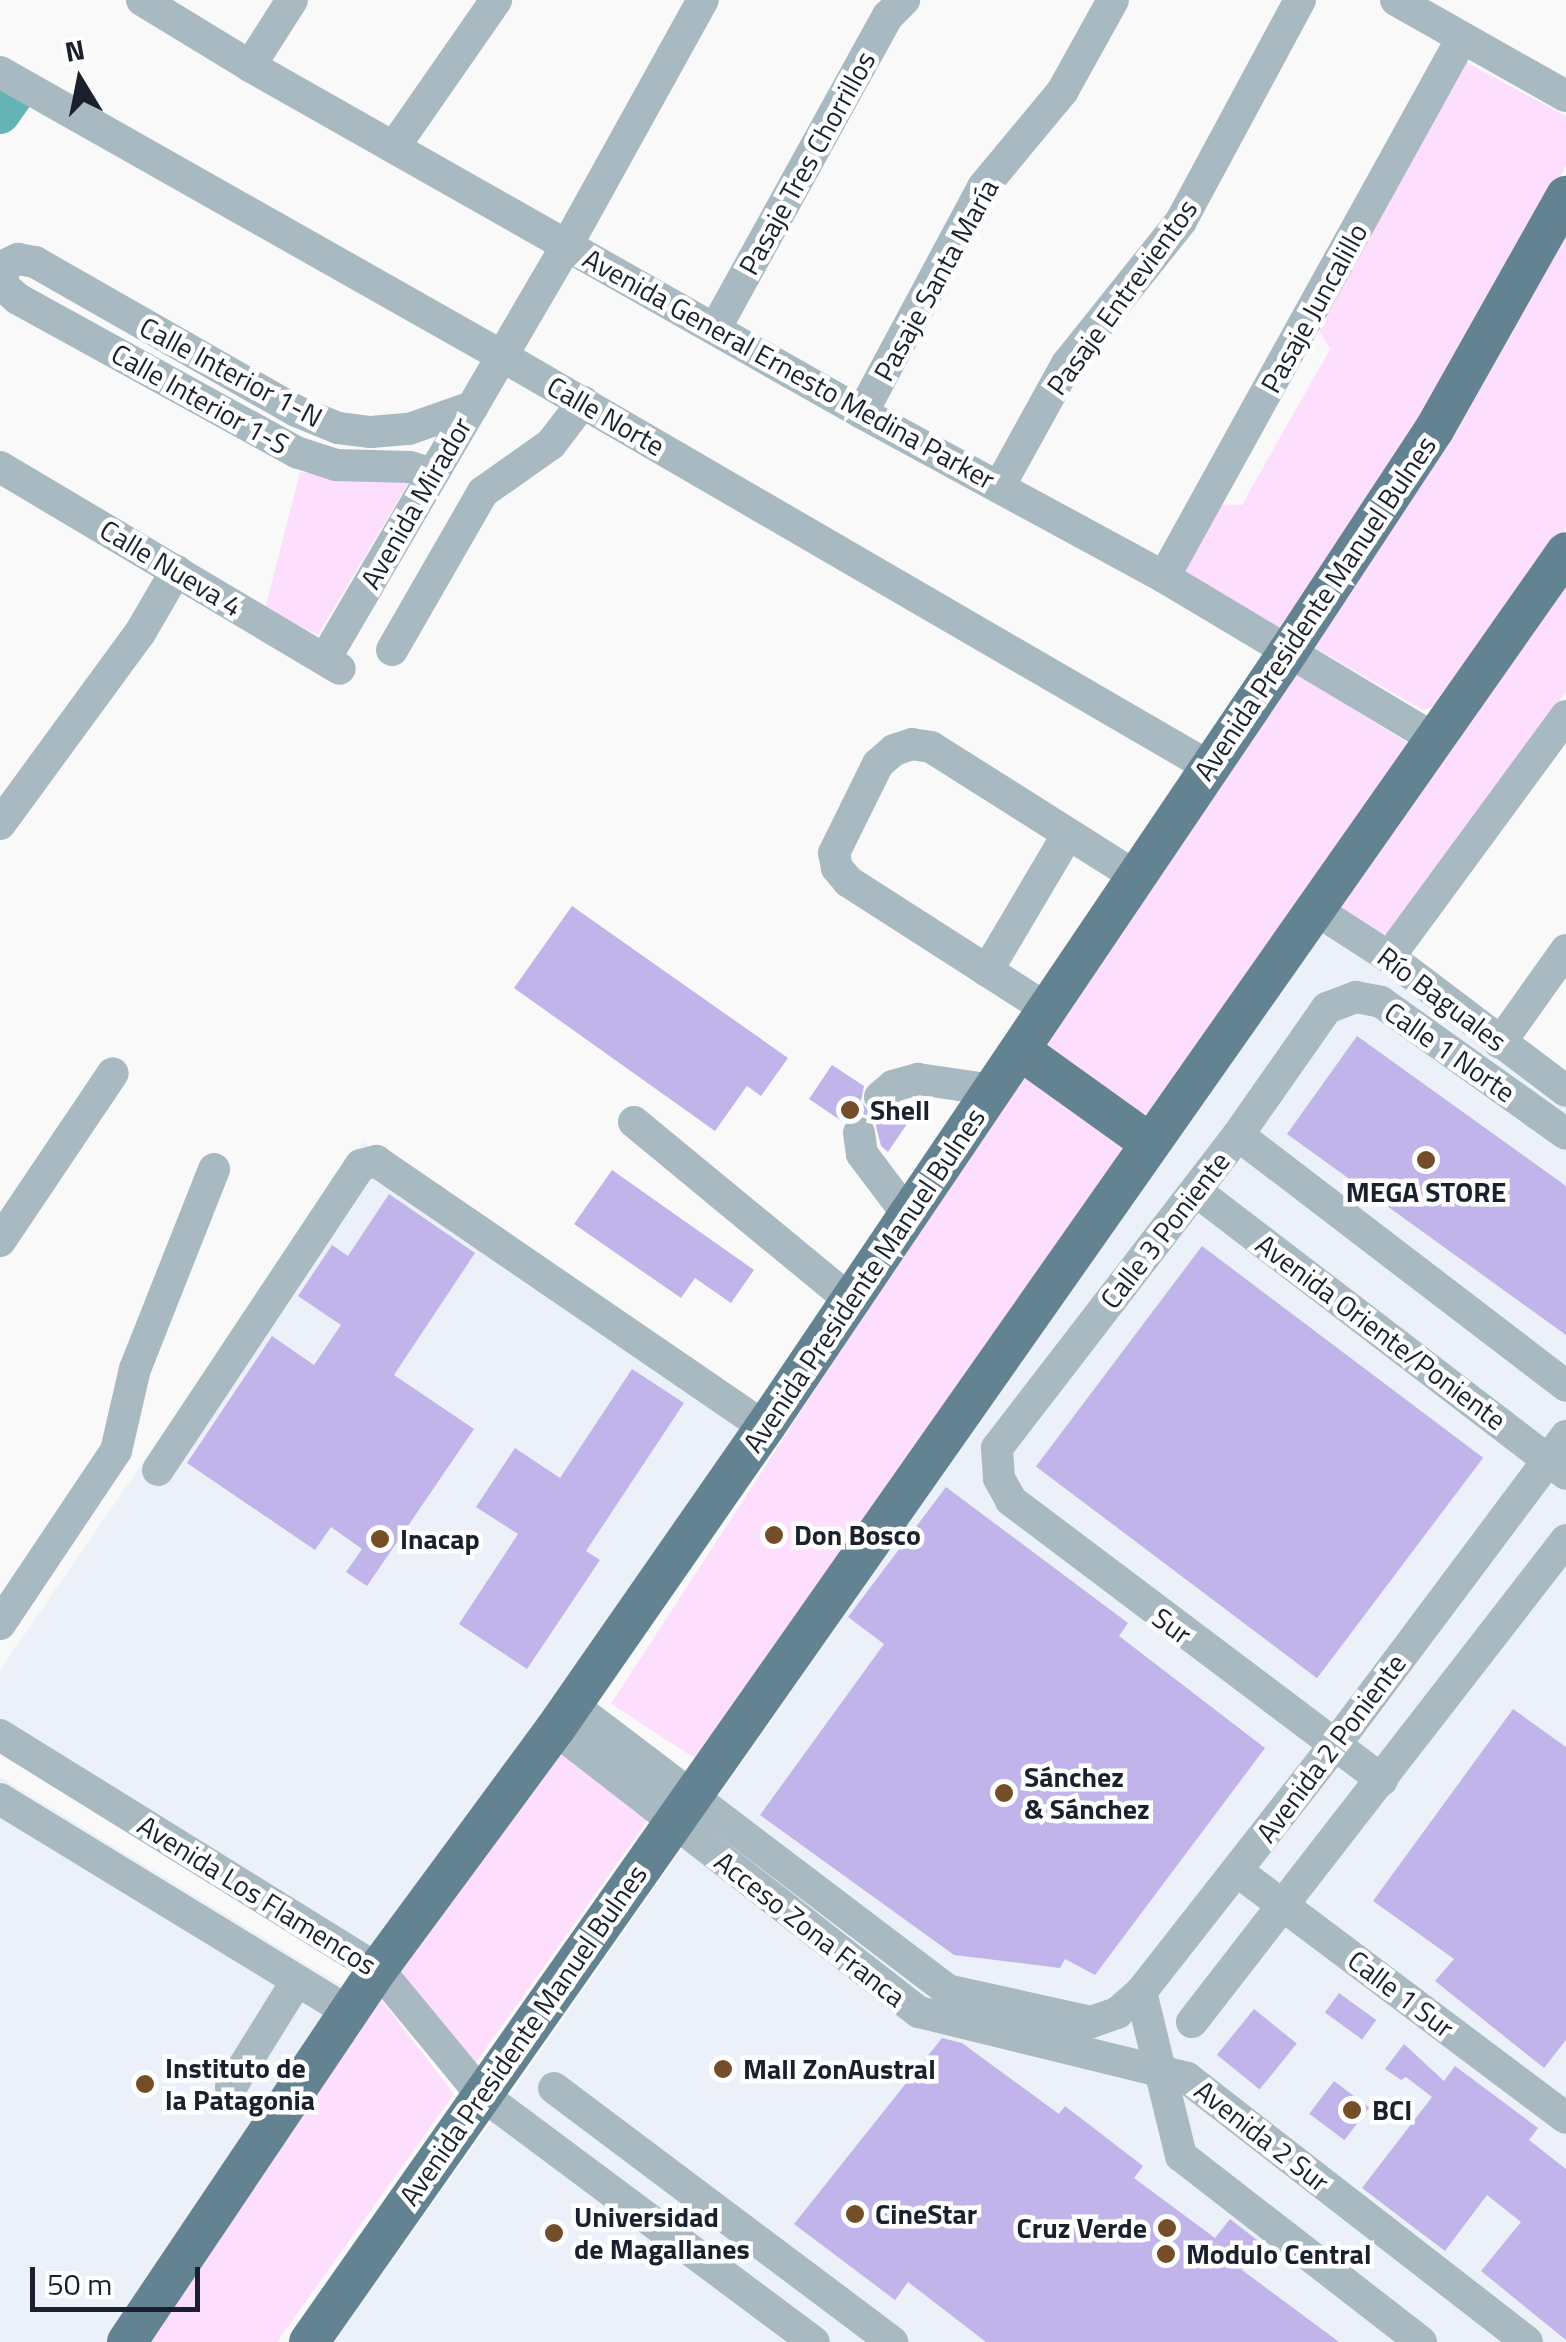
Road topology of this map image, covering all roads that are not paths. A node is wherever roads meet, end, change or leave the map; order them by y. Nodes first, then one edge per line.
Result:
1 (142, 0) edge
2 (292, 0) edge
3 (496, 0) edge
4 (704, 0) edge
5 (904, 0) edge
6 (1113, 0) edge
7 (1300, 0) edge
8 (1396, 0) edge
9 (1462, 38) junction
10 (250, 66) junction
11 (0, 72) edge
12 (1566, 96) edge
13 (394, 148) junction
14 (1566, 196) edge
15 (566, 245) junction
16 (3, 266) joint
17 (715, 330) junction
18 (504, 352) junction
19 (582, 402) junction
20 (472, 407) junction
21 (862, 413) junction
22 (0, 467) edge
23 (433, 474) junction
24 (1000, 487) junction
25 (1566, 552) edge
26 (176, 571) junction
27 (1164, 577) junction
28 (392, 650) dead end
29 (1288, 652) junction
30 (333, 664) joint
31 (1566, 716) edge
32 (1434, 739) junction
33 (1208, 766) junction
34 (0, 824) edge
35 (1068, 834) junction
36 (1135, 876) junction
37 (1316, 910) junction
38 (1566, 950) edge
39 (1389, 956) junction
40 (988, 971) junction
41 (1326, 1008) joint
42 (1047, 1009) junction
43 (1500, 1043) junction
44 (1020, 1050) junction
45 (113, 1072) dead end
46 (993, 1090) junction
47 (1566, 1091) edge
48 (880, 1098) dead end
49 (634, 1122) dead end
50 (859, 1132) dead end
51 (1566, 1134) edge
52 (1238, 1135) junction
53 (1150, 1143) junction
54 (214, 1169) dead end
55 (1196, 1190) junction
56 (908, 1215) junction
57 (0, 1240) edge
58 (851, 1301) junction
59 (1566, 1386) edge
60 (765, 1428) junction
61 (997, 1448) joint
62 (1560, 1457) edge
63 (158, 1470) dead end
64 (1566, 1540) edge
65 (0, 1624) edge
66 (564, 1717) junction
67 (0, 1735) edge
68 (1335, 1745) junction
69 (1382, 1780) junction
70 (0, 1799) edge
71 (682, 1808) junction
72 (1236, 1871) junction
73 (1284, 1906) junction
74 (378, 1968) junction
75 (296, 1982) junction
76 (1141, 1992) junction
77 (349, 2012) junction
78 (1192, 2022) dead end
79 (1160, 2071) junction
80 (231, 2087) dead end
81 (554, 2088) dead end
82 (481, 2094) junction
83 (1566, 2118) edge
84 (127, 2342) edge
85 (309, 2342) edge
86 (814, 2342) edge
87 (892, 2342) edge
88 (1421, 2342) edge
89 (1527, 2342) edge

1 - 10 street, Avenida General Ernesto Medina Parker
2 - 10 street
3 - 13 street
4 - 15 street, Avenida Mirador
5 - 17 street, Pasaje Tres Chorrillos
6 - 21 street, Pasaje Santa María
7 - 24 street, Pasaje Entrevientos
8 - 9 street
9 - 12 street
9 - 27 street, Pasaje Juncalillo
10 - 13 street, Avenida General Ernesto Medina Parker
11 - 18 street, Calle Norte
13 - 15 street, Avenida General Ernesto Medina Parker
14 - 29 main road, Avenida Presidente Manuel Bulnes
15 - 17 street, Avenida General Ernesto Medina Parker
15 - 18 street, Avenida Mirador
16 - 20 street, Calle Interior 1-N
16 - 23 street, Calle Interior 1-S
17 - 21 street, Avenida General Ernesto Medina Parker
18 - 19 street, Calle Norte
18 - 20 street, Avenida Mirador
19 - 28 street
19 - 33 street, Calle Norte
20 - 23 street, Avenida Mirador
21 - 24 street, Avenida General Ernesto Medina Parker
22 - 26 street, Calle Nueva 4
23 - 30 street, Avenida Mirador
24 - 27 street, Avenida General Ernesto Medina Parker
25 - 32 main road, Avenida Presidente Manuel Bulnes
26 - 30 street, Calle Nueva 4
26 - 34 street
27 - 29 street, Avenida General Ernesto Medina Parker
29 - 32 street, Avenida General Ernesto Medina Parker
29 - 33 main road, Avenida Presidente Manuel Bulnes
31 - 39 street
32 - 37 main road, Avenida Presidente Manuel Bulnes
33 - 36 main road, Avenida Presidente Manuel Bulnes
35 - 36 street
35 - 40 street
35 - 40 street
36 - 42 main road, Avenida Presidente Manuel Bulnes
37 - 39 street, Río Baguales
37 - 53 main road, Avenida Presidente Manuel Bulnes
38 - 43 street
39 - 43 street, Río Baguales
40 - 42 street
41 - 51 street, Calle 1 Norte
41 - 52 street, Calle 3 Poniente
42 - 44 main road, Avenida Presidente Manuel Bulnes
43 - 47 street, Río Baguales
44 - 46 main road, Avenida Presidente Manuel Bulnes
44 - 53 main road
45 - 57 street
46 - 48 street
46 - 56 main road, Avenida Presidente Manuel Bulnes
49 - 58 street
50 - 56 street
52 - 55 street, Calle 3 Poniente
52 - 59 street
53 - 71 main road, Avenida Presidente Manuel Bulnes
54 - 65 street
55 - 61 street, Calle 3 Poniente
55 - 62 street, Avenida Oriente/Poniente
56 - 58 main road, Avenida Presidente Manuel Bulnes
58 - 60 main road, Avenida Presidente Manuel Bulnes
60 - 63 street
60 - 66 main road, Avenida Presidente Manuel Bulnes
61 - 68 street, Sur
62 - 68 street, Avenida 2 Poniente
64 - 69 street, Avenida 2 Poniente
66 - 71 street, Acceso Zona Franca
66 - 74 main road, Avenida Presidente Manuel Bulnes
67 - 74 street, Avenida Los Flamencos
68 - 69 street, Sur
68 - 72 street, Avenida 2 Poniente
69 - 73 street, Avenida 2 Poniente
70 - 75 street
71 - 76 street, Acceso Zona Franca
71 - 79 street, Acceso Zona Franca
71 - 82 main road, Avenida Presidente Manuel Bulnes
72 - 73 street, Calle 1 Sur
72 - 76 street, Avenida 2 Poniente
73 - 78 street, Avenida 2 Poniente
73 - 83 street, Calle 1 Sur
74 - 77 main road, Avenida Presidente Manuel Bulnes
74 - 82 street, Avenida Los Flamencos
75 - 77 street
75 - 80 street
76 - 79 street
77 - 84 main road, Avenida Presidente Manuel Bulnes
79 - 88 street, Avenida 2 Sur
79 - 89 street, Avenida 2 Sur
81 - 87 street
82 - 85 main road, Avenida Presidente Manuel Bulnes
82 - 86 street, Avenida Los Flamencos

